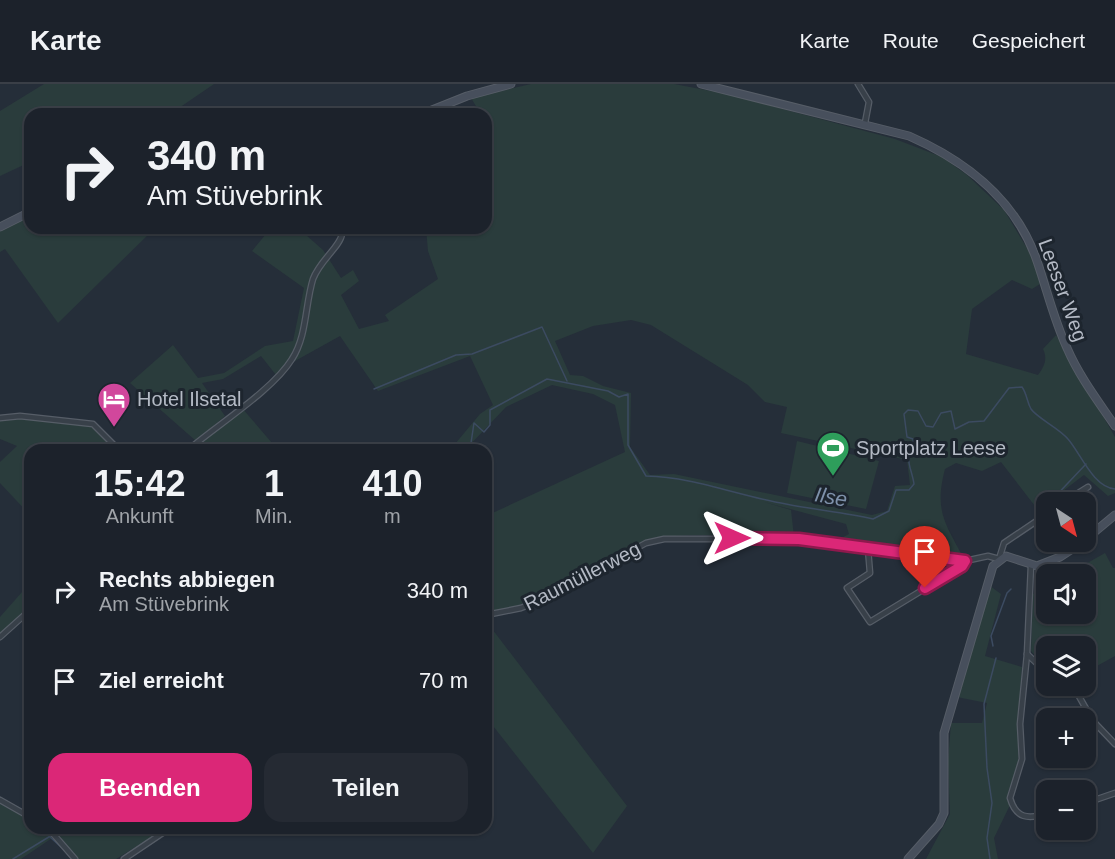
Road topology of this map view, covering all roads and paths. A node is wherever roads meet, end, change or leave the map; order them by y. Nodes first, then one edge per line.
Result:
1 (512, 84) edge
2 (701, 84) edge
3 (858, 84) edge
4 (437, 108) edge
5 (865, 123) junction
6 (24, 215) edge
7 (0, 226) edge
8 (342, 234) edge
9 (0, 418) edge
10 (1115, 426) edge
11 (113, 444) edge
12 (195, 444) edge
13 (1088, 487) dead end
14 (1080, 492) edge
15 (1115, 515) edge
16 (1036, 521) edge
17 (1096, 530) edge
18 (868, 549) junction
19 (1066, 552) edge
20 (999, 559) junction
21 (965, 561) junction
22 (1031, 565) junction
23 (492, 614) edge
24 (24, 615) edge
25 (0, 637) edge
26 (1027, 654) junction
27 (1036, 663) edge
28 (1079, 696) edge
29 (1115, 744) edge
30 (1115, 793) edge
31 (0, 800) edge
32 (1096, 800) edge
33 (24, 814) edge
34 (1036, 816) edge
35 (54, 834) edge
36 (161, 834) edge
37 (75, 859) edge
38 (124, 859) edge
39 (908, 859) edge

1 - 4 street
2 - 5 street, Leeser Weg
3 - 5 street
5 - 10 street, Leeser Weg
6 - 7 street
8 - 12 street
9 - 11 street
13 - 14 street
15 - 17 street
16 - 20 street
18 - 21 street, Raumüllerweg
18 - 21 street
18 - 23 street, Raumüllerweg
19 - 22 street
20 - 21 street, Raumüllerweg
20 - 22 street
20 - 39 street
22 - 26 street
24 - 25 street
26 - 27 street
26 - 34 street
28 - 29 street
30 - 32 street
31 - 33 street
35 - 37 street
36 - 38 street

